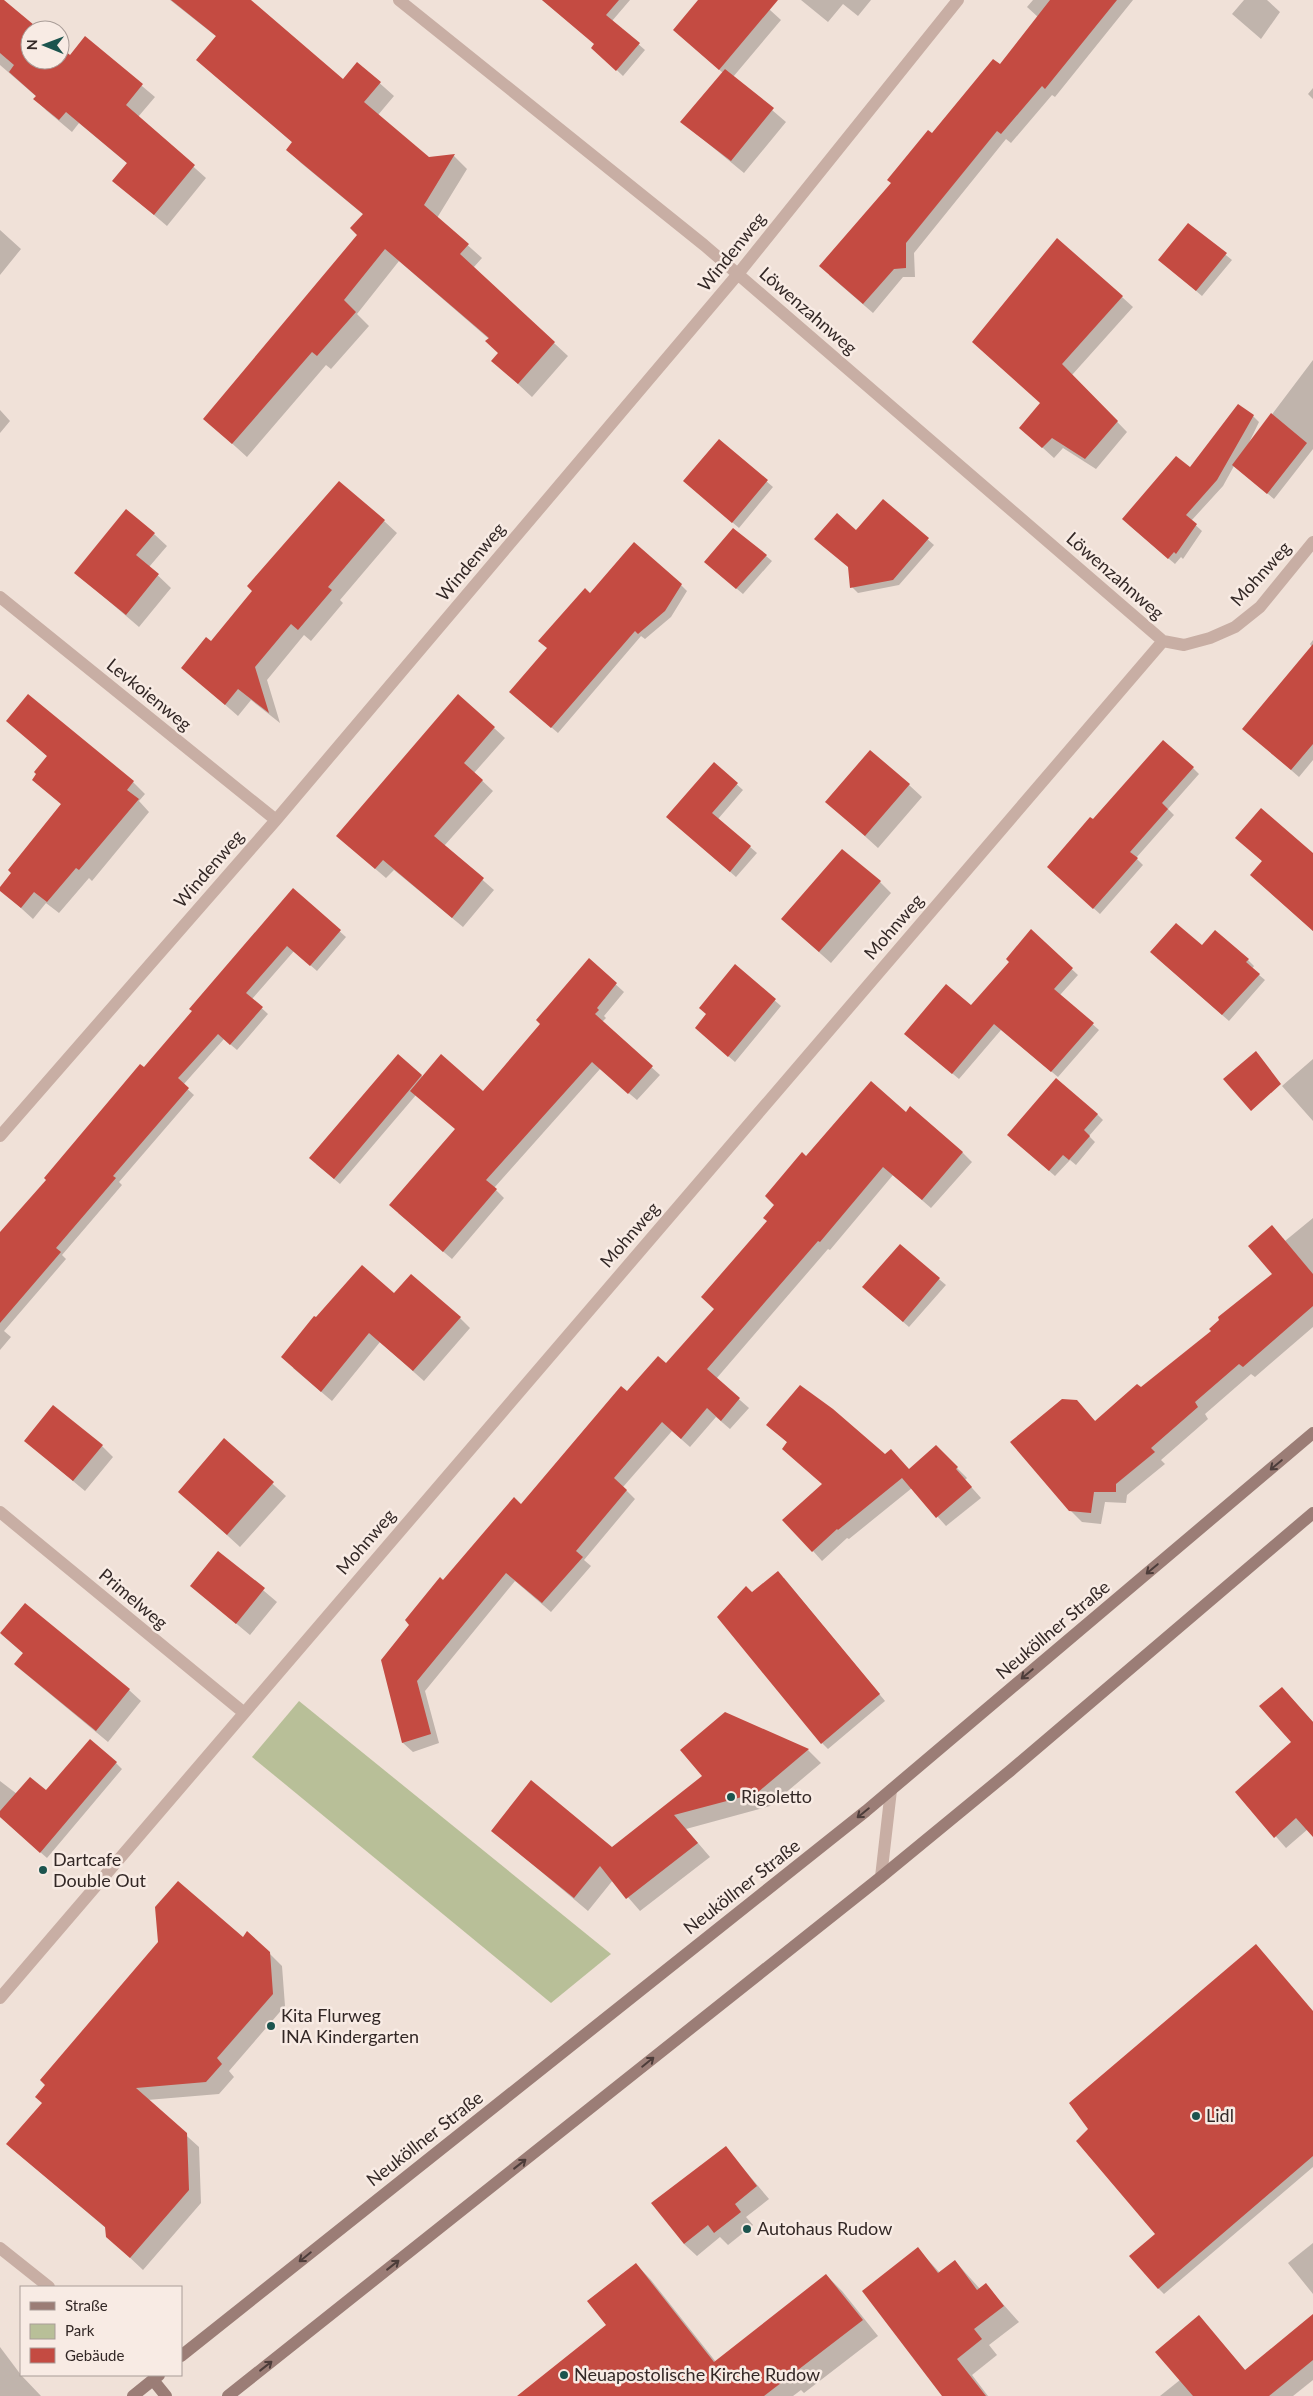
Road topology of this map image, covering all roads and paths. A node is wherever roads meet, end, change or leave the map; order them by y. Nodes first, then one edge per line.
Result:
1 (399, 0) edge
2 (958, 0) edge
3 (738, 274) junction
4 (1313, 542) edge
5 (0, 597) edge
6 (1163, 641) junction
7 (276, 820) junction
8 (0, 1136) edge
9 (1313, 1433) edge
10 (0, 1512) edge
11 (1313, 1513) edge
12 (243, 1712) junction
13 (891, 1790) junction
14 (881, 1877) junction
15 (0, 1998) edge
16 (0, 2248) edge
17 (48, 2286) edge
18 (182, 2355) edge
19 (154, 2376) edge
20 (133, 2396) edge
21 (166, 2396) edge
22 (228, 2396) edge

1 - 3 street, Löwenzahnweg
2 - 3 street, Windenweg
3 - 6 street, Löwenzahnweg
3 - 7 street, Windenweg
4 - 6 street, Mohnweg
5 - 7 street, Levkoienweg
6 - 12 street, Mohnweg
7 - 8 street, Windenweg
9 -> 13 main road, Neuköllner Straße
10 - 12 street, Primelweg
11 - 14 main road
12 - 15 street, Mohnweg
13 - 14 street
13 -> 18 main road, Neuköllner Straße
22 -> 14 main road
16 - 17 street
19 - 20 main road
19 - 21 main road

